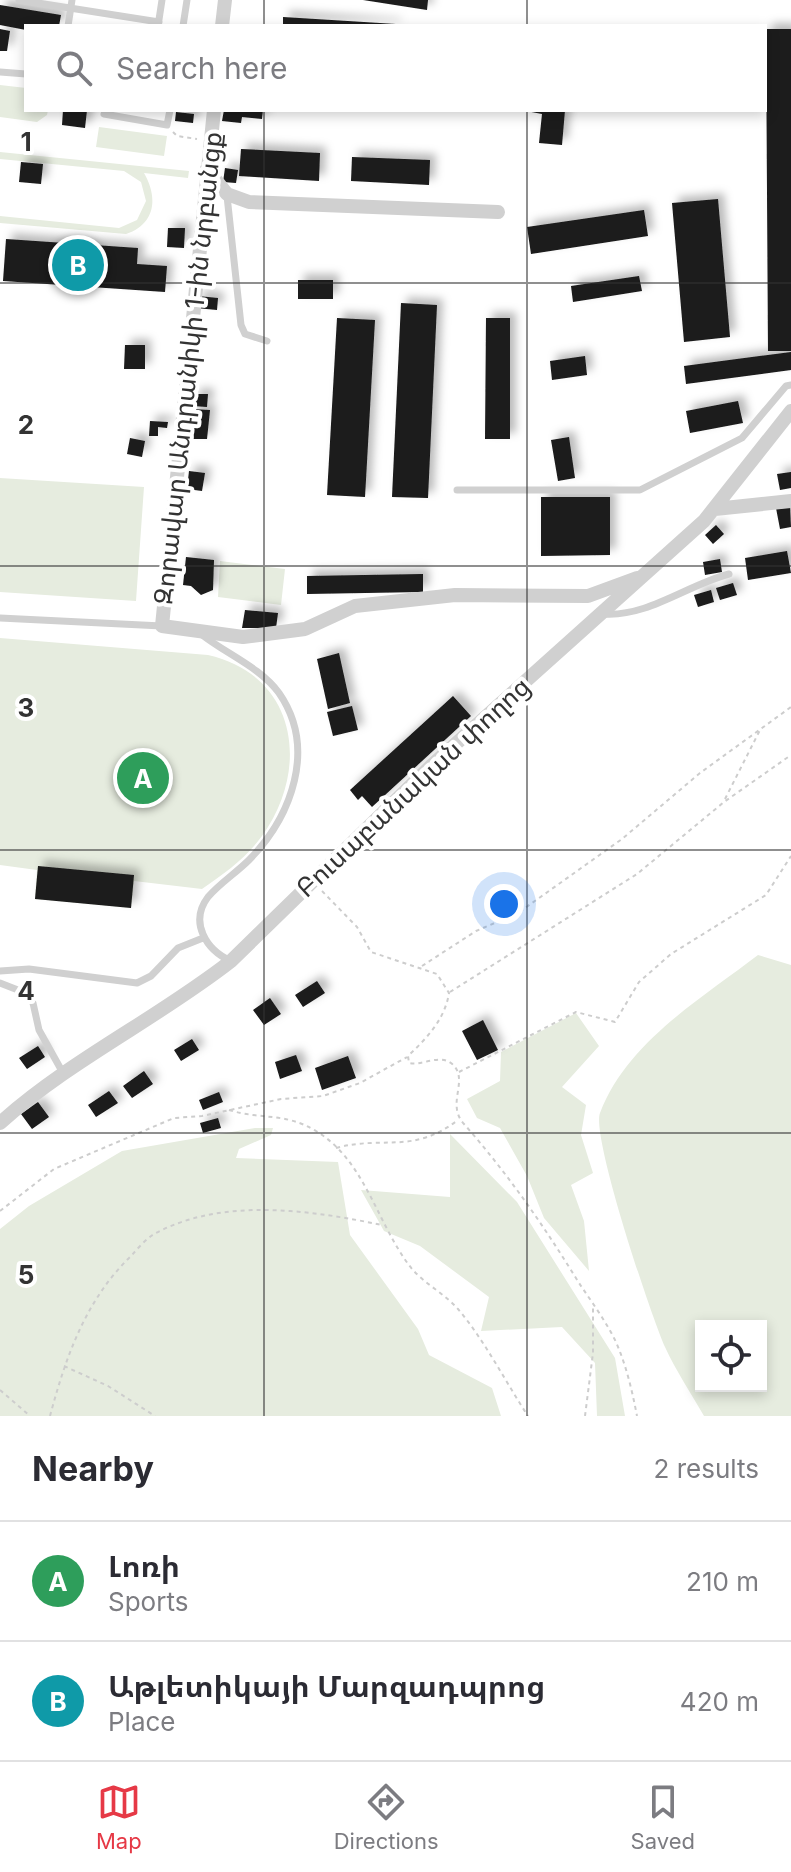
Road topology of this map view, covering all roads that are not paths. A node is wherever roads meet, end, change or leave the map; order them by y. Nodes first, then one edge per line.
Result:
1 (19, 0) edge
2 (162, 0) edge
3 (187, 0) edge
4 (225, 0) edge
5 (72, 4) edge
6 (68, 24) edge
7 (158, 24) edge
8 (183, 24) edge
9 (222, 24) edge
10 (0, 72) edge
11 (24, 74) edge
12 (146, 112) edge
13 (170, 112) edge
14 (214, 112) edge
15 (104, 114) dead end
16 (144, 121) junction
17 (207, 169) junction
18 (227, 194) junction
19 (498, 212) dead end
20 (267, 341) dead end
21 (791, 385) edge
22 (791, 411) edge
23 (457, 490) dead end
24 (791, 501) edge
25 (715, 509) junction
26 (729, 574) dead end
27 (644, 576) junction
28 (602, 614) junction
29 (0, 618) edge
30 (162, 626) junction
31 (196, 631) junction
32 (203, 938) junction
33 (231, 961) junction
34 (0, 971) edge
35 (0, 983) edge
36 (63, 1073) junction
37 (0, 1123) edge

1 - 5 lane
2 - 7 lane
3 - 8 lane
4 - 9 street
5 - 6 lane
5 - 7 lane
10 - 11 lane
12 - 16 lane
13 - 16 lane
14 - 17 street, Զորավար Անդրանիկի 1-ին նրբանցք
15 - 16 lane
17 - 18 street
17 - 30 street, Զորավար Անդրանիկի 1-ին նրբանցք
18 - 19 street
18 - 20 lane
21 - 23 lane
22 - 25 street, Բուսաբանական փողոց
24 - 25 street
25 - 27 street, Բուսաբանական փողոց
26 - 28 lane
27 - 28 street, Բուսաբանական փողոց
27 - 31 street
28 - 33 street, Բուսաբանական փողոց
29 - 30 lane
30 - 31 street
31 - 32 lane
32 - 33 lane
32 - 34 lane
33 - 36 street, Բուսաբանական փողոց
35 - 36 lane
36 - 37 street, Բուսաբանական փողոց

